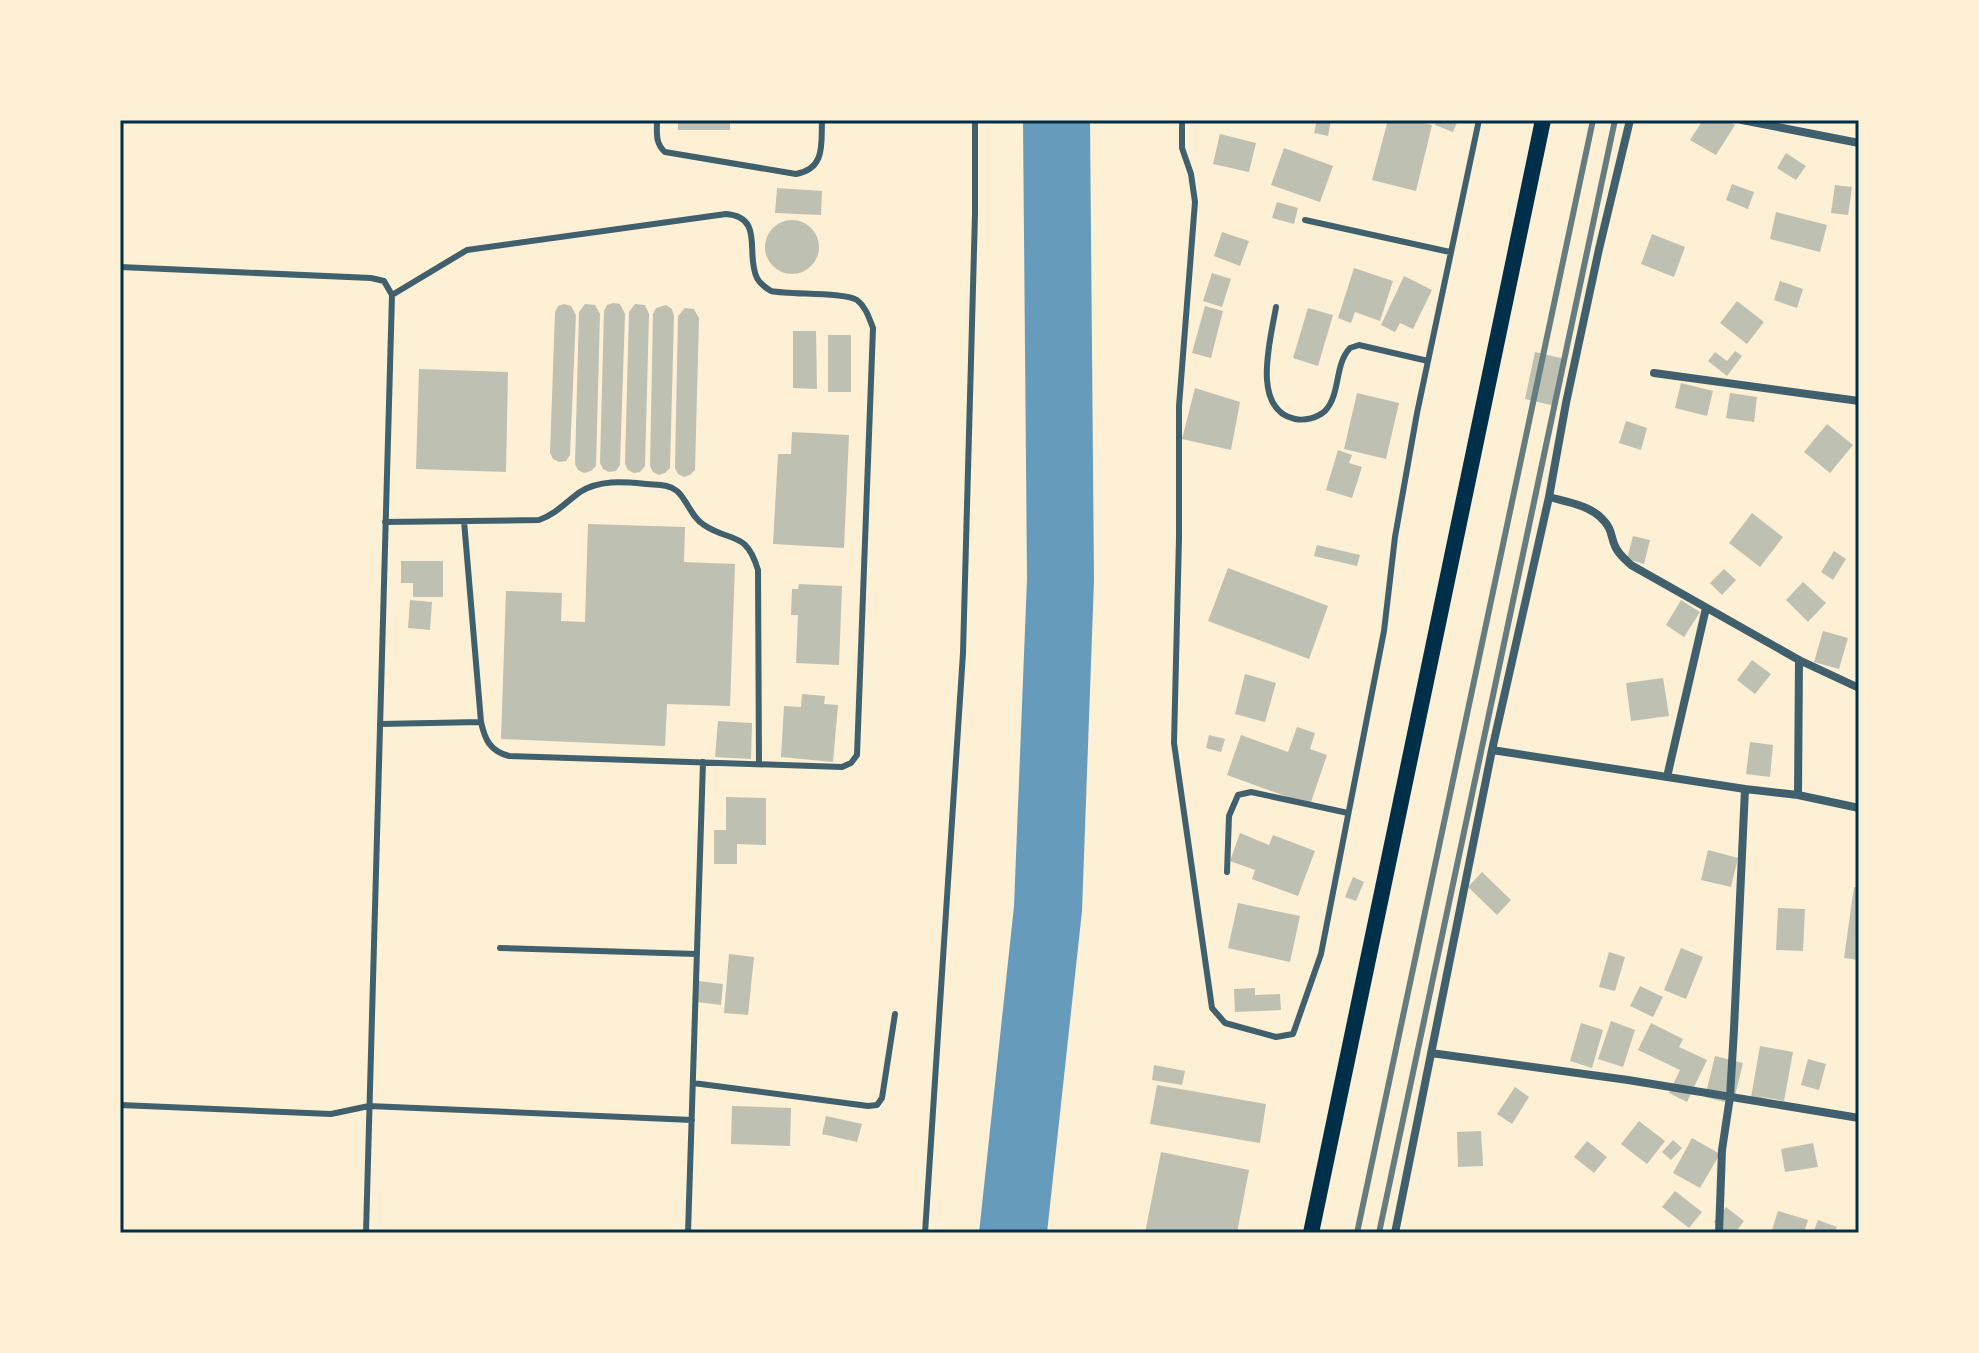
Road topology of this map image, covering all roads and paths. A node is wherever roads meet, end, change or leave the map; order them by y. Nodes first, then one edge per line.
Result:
1 (657, 120) edge
2 (822, 120) edge
3 (975, 120) edge
4 (1182, 120) edge
5 (1479, 120) edge
6 (1543, 120) edge
7 (1630, 120) edge
8 (1742, 120) edge
9 (1859, 143) edge
10 (1305, 220) dead end
11 (1450, 252) junction
12 (120, 267) edge
13 (392, 295) junction
14 (1276, 307) dead end
15 (1428, 361) junction
16 (1654, 373) dead end
17 (1859, 401) edge
18 (1549, 497) junction
19 (464, 521) junction
20 (385, 522) junction
21 (1706, 608) junction
22 (1799, 660) junction
23 (1859, 688) edge
24 (481, 722) junction
25 (380, 724) junction
26 (1492, 750) junction
27 (703, 762) junction
28 (759, 764) junction
29 (1667, 777) junction
30 (1745, 789) junction
31 (1798, 795) junction
32 (1859, 808) edge
33 (1348, 813) junction
34 (1227, 872) dead end
35 (500, 948) dead end
36 (697, 954) junction
37 (895, 1014) dead end
38 (1431, 1053) junction
39 (693, 1083) junction
40 (1730, 1097) junction
41 (120, 1105) edge
42 (369, 1106) junction
43 (1859, 1118) edge
44 (692, 1120) junction
45 (366, 1233) edge
46 (688, 1233) edge
47 (925, 1233) edge
48 (1311, 1233) edge
49 (1395, 1233) edge
50 (1719, 1233) edge

1 - 2 lane
3 - 47 lane
4 - 33 lane
5 - 11 lane
6 - 48 main road
7 - 18 street
8 - 9 street
10 - 11 lane
11 - 15 lane
12 - 13 lane
13 - 20 lane
13 - 28 lane
14 - 15 lane
15 - 33 lane
16 - 17 street
18 - 21 street
18 - 26 street
19 - 20 lane
19 - 24 lane
19 - 28 lane
20 - 25 lane
21 - 22 street
21 - 29 street
22 - 23 street
22 - 31 street
24 - 25 lane
24 - 27 lane
25 - 42 lane
26 - 29 street
26 - 38 street
27 - 28 lane
27 - 36 lane
29 - 30 street
30 - 31 street
30 - 40 street
31 - 32 street
33 - 34 lane
35 - 36 lane
36 - 39 lane
37 - 39 lane
38 - 40 street
38 - 49 street
39 - 44 lane
40 - 43 street
40 - 50 street
41 - 42 lane
42 - 44 lane
42 - 45 lane
44 - 46 lane

